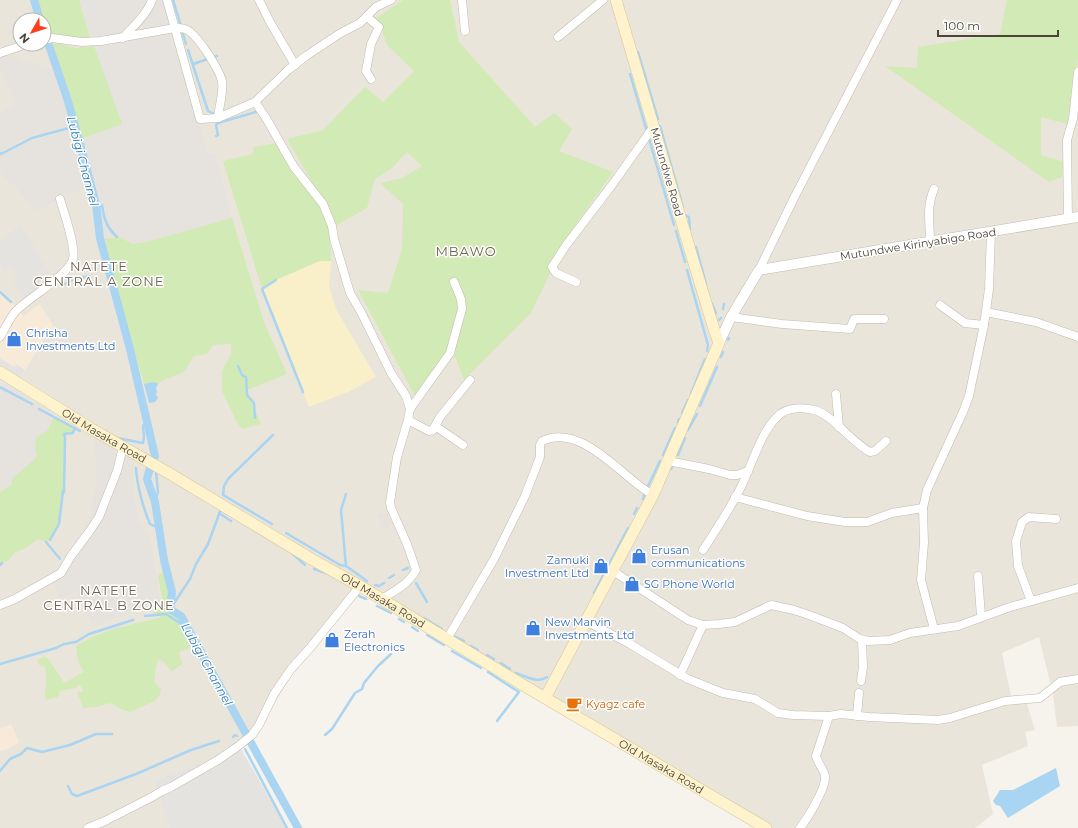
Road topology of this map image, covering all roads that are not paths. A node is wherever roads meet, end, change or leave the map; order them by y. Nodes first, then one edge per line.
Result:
1 (152, 0) edge
2 (167, 0) edge
3 (259, 0) edge
4 (391, 0) edge
5 (462, 0) edge
6 (603, 0) edge
7 (616, 0) edge
8 (897, 0) edge
9 (373, 4) edge
10 (367, 17) junction
11 (175, 28) junction
12 (465, 31) dead end
13 (558, 37) dead end
14 (122, 38) junction
15 (52, 39) edge
16 (12, 49) edge
17 (0, 53) edge
18 (295, 65) junction
19 (1078, 72) edge
20 (371, 79) dead end
21 (255, 102) junction
22 (218, 118) junction
23 (654, 126) junction
24 (934, 189) dead end
25 (60, 199) dead end
26 (1075, 218) edge
27 (991, 232) junction
28 (930, 242) junction
29 (758, 270) junction
30 (454, 282) dead end
31 (576, 282) dead end
32 (940, 305) dead end
33 (986, 312) junction
34 (731, 317) junction
35 (884, 319) dead end
36 (984, 325) junction
37 (0, 337) edge
38 (1078, 337) edge
39 (719, 343) junction
40 (0, 372) edge
41 (470, 380) dead end
42 (836, 394) dead end
43 (410, 409) junction
44 (408, 420) junction
45 (435, 426) junction
46 (839, 427) junction
47 (886, 441) dead end
48 (463, 445) dead end
49 (123, 447) junction
50 (668, 461) junction
51 (748, 471) junction
52 (653, 496) junction
53 (735, 497) junction
54 (923, 508) junction
55 (1056, 519) dead end
56 (703, 550) dead end
57 (613, 571) junction
58 (978, 576) dead end
59 (360, 586) junction
60 (1078, 588) edge
61 (382, 599) junction
62 (1031, 602) junction
63 (0, 605) edge
64 (981, 616) junction
65 (586, 621) junction
66 (703, 625) junction
67 (934, 629) junction
68 (447, 639) junction
69 (862, 640) junction
70 (680, 675) junction
71 (1078, 679) edge
72 (861, 681) dead end
73 (859, 693) dead end
74 (545, 698) junction
75 (829, 716) junction
76 (857, 716) junction
77 (88, 828) edge
78 (766, 828) edge
79 (800, 828) edge

1 - 14 street
2 - 11 street
3 - 18 street
4 - 9 street
5 - 12 street
6 - 13 street
7 - 23 main road, Mutundwe Road
8 - 29 street
9 - 10 street
10 - 18 street
10 - 20 street
11 - 14 street
11 - 22 street
11 - 22 street
14 - 15 street
16 - 17 street
18 - 21 street
19 - 26 street
21 - 22 street
21 - 43 street
23 - 31 street
23 - 39 main road, Mutundwe Road
24 - 28 street
25 - 37 street
26 - 27 street, Mutundwe Kirinyabigo Road
27 - 28 street, Mutundwe Kirinyabigo Road
27 - 33 street
28 - 29 street, Mutundwe Kirinyabigo Road
29 - 34 street
30 - 43 street
32 - 36 street
33 - 36 street
33 - 38 street
34 - 35 street
34 - 39 street
36 - 54 street
39 - 50 main road
40 - 49 main road, Old Masaka Road
41 - 45 street
42 - 46 street
43 - 44 street
44 - 45 street
44 - 61 street
45 - 48 street
46 - 47 street
46 - 51 street
49 - 59 main road, Old Masaka Road
49 - 63 street
50 - 51 street
50 - 52 main road
51 - 53 street
52 - 57 main road
52 - 68 street
53 - 54 street
53 - 56 street
54 - 67 street
55 - 62 street
57 - 65 main road
57 - 66 street
58 - 64 street
59 - 61 main road, Old Masaka Road
59 - 77 street
60 - 62 street
61 - 68 main road, Old Masaka Road
62 - 64 street
64 - 67 street
65 - 70 street
65 - 74 main road
66 - 69 street
66 - 70 street
67 - 69 street
68 - 74 main road, Old Masaka Road
69 - 72 street
70 - 75 street
71 - 76 street
73 - 76 street
74 - 78 main road, Old Masaka Road
75 - 76 street
75 - 79 street

